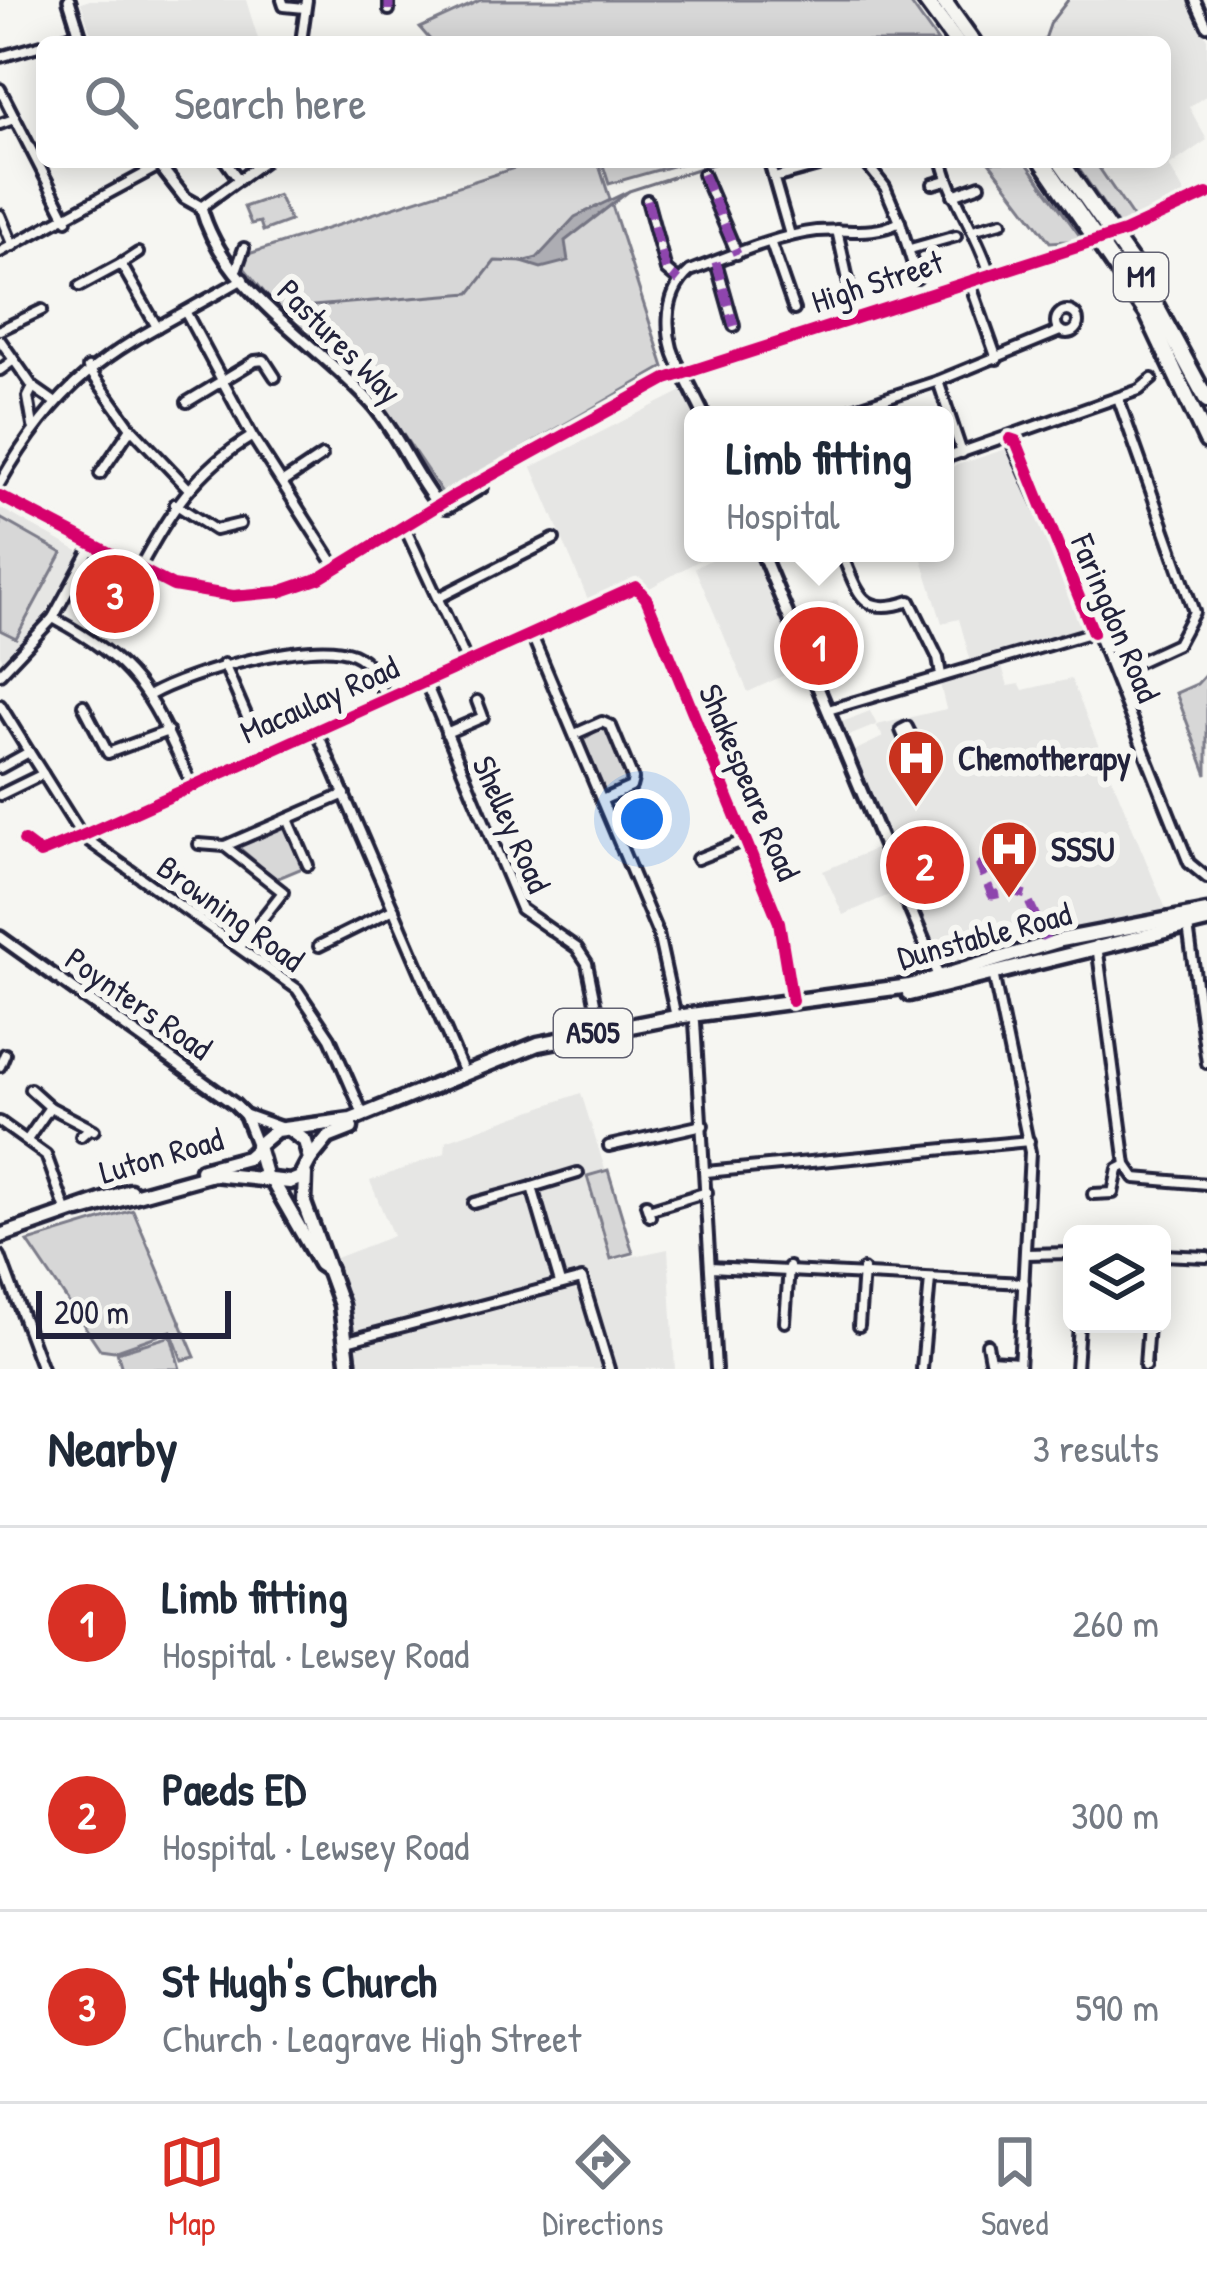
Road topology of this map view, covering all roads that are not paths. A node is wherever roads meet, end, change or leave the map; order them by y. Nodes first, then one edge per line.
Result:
1 (68, 0) edge
2 (925, 0) edge
3 (943, 0) edge
4 (1195, 0) edge
5 (283, 3) edge
6 (306, 4) edge
7 (280, 17) dead end
8 (1207, 26) edge
9 (80, 36) edge
10 (302, 36) edge
11 (952, 36) edge
12 (969, 36) edge
13 (36, 46) edge
14 (0, 57) edge
15 (0, 89) edge
16 (11, 120) junction
17 (0, 124) edge
18 (36, 152) edge
19 (45, 168) edge
20 (152, 168) edge
21 (161, 168) edge
22 (231, 168) edge
23 (255, 168) edge
24 (771, 168) edge
25 (811, 168) edge
26 (870, 168) edge
27 (946, 168) edge
28 (1047, 168) edge
29 (1065, 168) edge
30 (703, 174) dead end
31 (774, 178) junction
32 (240, 180) junction
33 (947, 180) junction
34 (933, 184) dead end
35 (980, 185) dead end
36 (1207, 194) edge
37 (953, 195) junction
38 (647, 200) dead end
39 (201, 207) junction
40 (0, 215) edge
41 (67, 220) junction
42 (900, 222) junction
43 (1002, 222) dead end
44 (976, 229) junction
45 (837, 230) junction
46 (1124, 232) dead end
47 (791, 236) junction
48 (956, 236) dead end
49 (1089, 243) dead end
50 (771, 244) junction
51 (13, 246) junction
52 (244, 248) dead end
53 (910, 249) junction
54 (0, 252) edge
55 (138, 253) dead end
56 (737, 254) junction
57 (716, 262) junction
58 (121, 263) junction
59 (237, 268) junction
60 (990, 274) junction
61 (917, 278) dead end
62 (244, 279) junction
63 (969, 280) junction
64 (679, 281) junction
65 (80, 286) dead end
66 (852, 298) dead end
67 (42, 310) dead end
68 (794, 310) dead end
69 (186, 313) junction
70 (734, 326) dead end
71 (157, 327) junction
72 (0, 330) edge
73 (1060, 332) dead end
74 (0, 340) edge
75 (997, 359) junction
76 (11, 362) junction
77 (88, 368) junction
78 (0, 370) edge
79 (683, 373) junction
80 (275, 377) dead end
81 (1152, 380) dead end
82 (938, 381) junction
83 (222, 382) junction
84 (33, 387) junction
85 (1118, 398) junction
86 (1207, 400) edge
87 (53, 401) junction
88 (187, 402) dead end
89 (700, 406) edge
90 (862, 406) edge
91 (946, 406) edge
92 (33, 426) junction
93 (131, 428) junction
94 (954, 429) edge
95 (252, 436) junction
96 (1010, 439) junction
97 (1206, 440) edge
98 (962, 453) junction
99 (954, 455) edge
100 (322, 456) dead end
101 (100, 474) dead end
102 (283, 482) junction
103 (0, 484) edge
104 (188, 488) junction
105 (0, 496) edge
106 (175, 504) junction
107 (439, 506) junction
108 (240, 524) dead end
109 (405, 528) junction
110 (554, 539) dead end
111 (92, 546) junction
112 (766, 562) edge
113 (845, 562) edge
114 (337, 569) junction
115 (138, 570) junction
116 (639, 589) joint
117 (438, 598) junction
118 (53, 618) junction
119 (1093, 632) junction
120 (531, 633) junction
121 (467, 662) junction
122 (224, 664) junction
123 (1114, 673) junction
124 (0, 674) edge
125 (940, 675) junction
126 (425, 681) junction
127 (150, 695) junction
128 (385, 698) junction
129 (476, 701) dead end
130 (0, 705) edge
131 (83, 705) dead end
132 (828, 710) junction
133 (247, 717) dead end
134 (316, 729) junction
135 (168, 731) junction
136 (446, 733) junction
137 (575, 734) junction
138 (29, 752) junction
139 (0, 768) edge
140 (43, 774) junction
141 (192, 785) junction
142 (345, 794) junction
143 (0, 795) edge
144 (602, 800) junction
145 (288, 819) junction
146 (82, 836) junction
147 (746, 840) junction
148 (24, 841) dead end
149 (199, 844) dead end
150 (225, 846) junction
151 (697, 859) dead end
152 (308, 865) dead end
153 (1203, 876) edge
154 (394, 909) junction
155 (1207, 916) edge
156 (1188, 926) junction
157 (1100, 932) junction
158 (0, 937) edge
159 (319, 946) dead end
160 (240, 947) junction
161 (1098, 949) junction
162 (993, 972) junction
163 (941, 983) junction
164 (792, 1001) junction
165 (676, 1016) junction
166 (695, 1022) junction
167 (601, 1032) junction
168 (5, 1054) dead end
169 (1207, 1063) edge
170 (0, 1066) edge
171 (463, 1071) junction
172 (30, 1089) dead end
173 (50, 1108) junction
174 (245, 1114) junction
175 (363, 1114) junction
176 (0, 1122) edge
177 (703, 1125) junction
178 (287, 1129) junction
179 (81, 1136) dead end
180 (27, 1140) junction
181 (1029, 1142) junction
182 (256, 1148) junction
183 (614, 1148) dead end
184 (308, 1164) junction
185 (1126, 1165) junction
186 (706, 1172) junction
187 (578, 1173) dead end
188 (269, 1180) junction
189 (1207, 1184) edge
190 (532, 1187) junction
191 (706, 1192) junction
192 (1093, 1194) dead end
193 (474, 1202) dead end
194 (648, 1210) dead end
195 (74, 1212) junction
196 (0, 1236) edge
197 (1063, 1253) edge
198 (1025, 1254) junction
199 (1171, 1255) edge
200 (0, 1256) edge
201 (1207, 1257) edge
202 (710, 1267) junction
203 (789, 1267) junction
204 (329, 1270) junction
205 (863, 1270) junction
206 (930, 1280) junction
207 (560, 1283) junction
208 (1024, 1283) junction
209 (784, 1322) dead end
210 (859, 1327) dead end
211 (1078, 1333) edge
212 (1147, 1333) edge
213 (347, 1341) junction
214 (987, 1344) dead end
215 (1019, 1365) edge
216 (1145, 1366) edge
217 (42, 1369) edge
218 (349, 1369) edge
219 (609, 1369) edge
220 (716, 1369) edge
221 (922, 1369) edge
222 (1076, 1369) edge

1 - 9 street
2 - 11 highway
3 - 12 highway
4 - 8 street
5 - 6 street
5 - 7 street
6 - 10 street
13 - 14 street
15 - 16 street
16 - 17 street
16 - 18 street
19 - 41 street
20 - 41 street
21 - 39 street, Pastures Way
22 - 32 street
23 - 32 street
24 - 31 street
25 - 31 street
26 - 42 street
27 - 33 street
28 - 97 highway, M1
29 - 86 highway, M1
30 - 56 street
31 - 47 street
32 - 39 street
33 - 34 street
33 - 37 street
35 - 37 street
36 - 46 street
37 - 44 street
38 - 64 street
39 - 59 street, Pastures Way
40 - 51 street
41 - 51 street
42 - 45 street
42 - 53 street
43 - 44 street
44 - 60 street
45 - 47 street
45 - 66 street
47 - 50 street
48 - 53 street
49 - 60 street, High Street
50 - 56 street
50 - 68 street
51 - 54 street
52 - 59 street
53 - 61 street
55 - 58 street
56 - 57 street
57 - 64 street
57 - 70 street
58 - 65 street
58 - 71 street
59 - 62 street, Pastures Way
60 - 63 street, High Street
62 - 69 street
62 - 107 street, Pastures Way
63 - 75 street
63 - 79 street, High Street
64 - 79 street
67 - 72 street
69 - 71 street
69 - 83 street
71 - 77 street
73 - 75 street
74 - 76 street
75 - 82 street
76 - 78 street
76 - 84 street
77 - 87 street
77 - 93 street
79 - 89 street
79 - 107 street, High Street
80 - 83 street
81 - 85 street
82 - 90 street
82 - 91 street
83 - 88 street
83 - 95 street
84 - 87 street
84 - 92 street
85 - 96 street
85 - 123 street
87 - 92 street
92 - 103 street
93 - 101 street
93 - 104 street
94 - 98 street
95 - 102 street
95 - 104 street
96 - 98 street
96 - 119 street, Faringdon Road
98 - 99 street
100 - 102 street
102 - 114 street
104 - 106 street
105 - 111 street, High Street
106 - 108 street
106 - 115 street
107 - 109 street, High Street
109 - 114 street, High Street
109 - 117 street
110 - 117 street
111 - 115 street, High Street
111 - 118 street
112 - 132 street
113 - 125 street
114 - 115 street, High Street
116 - 120 street, Macaulay Road
116 - 147 street, Shakespeare Road
117 - 121 street
118 - 124 street
118 - 127 street
119 - 123 street, Faringdon Road
119 - 125 street
120 - 121 street, Macaulay Road
120 - 137 street
121 - 126 street, Macaulay Road
122 - 127 street
122 - 128 street
122 - 133 street
123 - 153 street, Faringdon Road
125 - 132 street
126 - 128 street, Macaulay Road
126 - 136 street, Shelley Road
127 - 135 street
128 - 134 street, Macaulay Road
129 - 136 street
130 - 138 street, Browning Road
131 - 135 street
132 - 163 street
134 - 141 street, Macaulay Road
134 - 142 street
135 - 141 street
136 - 167 street, Shelley Road
137 - 144 street
137 - 144 street
138 - 139 street
138 - 140 street, Browning Road
140 - 143 street
140 - 146 street, Browning Road
141 - 146 street, Macaulay Road
142 - 145 street
142 - 154 street
144 - 165 street
145 - 150 street
145 - 152 street
146 - 148 street, Macaulay Road
146 - 160 street, Browning Road
147 - 151 street
147 - 164 street, Shakespeare Road
149 - 150 street
150 - 160 street
154 - 159 street
154 - 171 street
155 - 156 main road, Dunstable Road / A505
155 - 157 main road, Dunstable Road / A505
156 - 161 main road, Dunstable Road / A505
156 - 169 street
157 - 161 street
157 - 163 main road, Dunstable Road / A505
158 - 174 street, Poynters Road
160 - 175 street, Browning Road
161 - 162 main road, Dunstable Road / A505
161 - 185 street
162 - 163 main road, Dunstable Road / A505
162 - 181 street
163 - 164 main road, Dunstable Road / A505
163 - 166 main road, Dunstable Road / A505
164 - 165 main road, Dunstable Road / A505
165 - 167 main road, Dunstable Road / A505
166 - 177 street
166 - 184 main road, Dunstable Road / A505
167 - 171 main road, Dunstable Road / A505
168 - 170 street
171 - 175 main road, Dunstable Road / A505
172 - 173 street
173 - 179 street
173 - 180 street
174 - 178 street, Poynters Road
174 - 182 street
175 - 178 main road, Dunstable Road / A505
176 - 180 street
177 - 183 street
177 - 186 street
178 - 182 main road, A505
178 - 184 main road
180 - 195 street
181 - 186 street
181 - 198 street
182 - 188 main road
182 - 195 main road, Luton Road / A505
184 - 188 main road, A505
184 - 204 main road
185 - 189 street
185 - 192 street
186 - 191 street
187 - 190 street
188 - 195 main road, Luton Road / A505
188 - 204 main road
190 - 193 street
190 - 207 street
191 - 194 street
191 - 202 street
195 - 196 main road, Luton Road / A505
197 - 198 street
198 - 208 street
199 - 201 street
200 - 217 street
202 - 203 street
202 - 220 street
203 - 205 street
203 - 209 street
204 - 213 main road
205 - 206 street
205 - 210 street
206 - 208 street
206 - 221 street
207 - 213 street
207 - 219 street
208 - 215 street
211 - 222 street
212 - 216 street
213 - 218 main road
214 - 215 street

